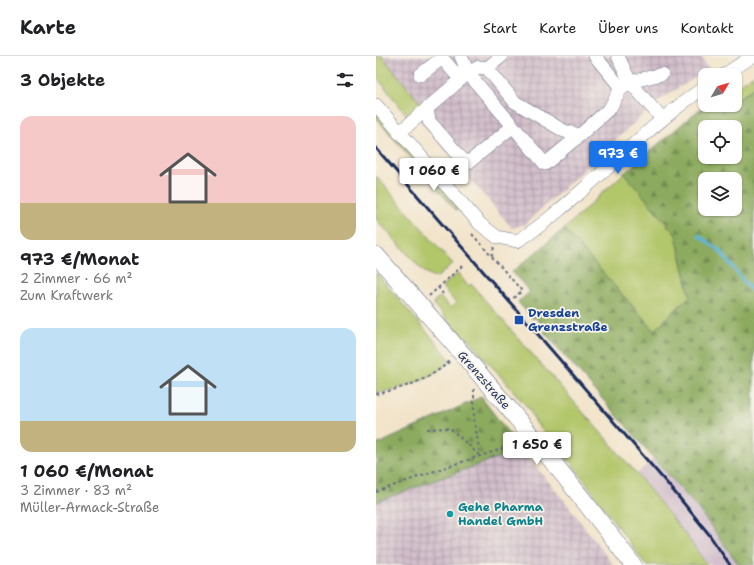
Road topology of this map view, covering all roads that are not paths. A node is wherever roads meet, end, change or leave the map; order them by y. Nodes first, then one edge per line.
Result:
1 (461, 56) edge
2 (502, 56) edge
3 (595, 56) edge
4 (618, 56) edge
5 (753, 56) edge
6 (487, 68) junction
7 (735, 68) edge
8 (662, 74) dead end
9 (420, 75) dead end
10 (464, 76) junction
11 (626, 85) junction
12 (698, 93) edge
13 (376, 105) edge
14 (427, 108) junction
15 (662, 119) junction
16 (512, 127) junction
17 (399, 132) junction
18 (580, 135) junction
19 (376, 256) edge
20 (633, 565) edge

1 - 10 street
2 - 6 street
3 - 11 street
4 - 11 street
5 - 7 street
6 - 10 street
6 - 18 street
8 - 11 street
9 - 10 street
10 - 14 street
10 - 16 street
11 - 15 street
11 - 18 street
12 - 15 street
13 - 17 street
14 - 16 street
14 - 17 street
15 - 17 street
16 - 18 street
19 - 20 main road, Grenzstraße

